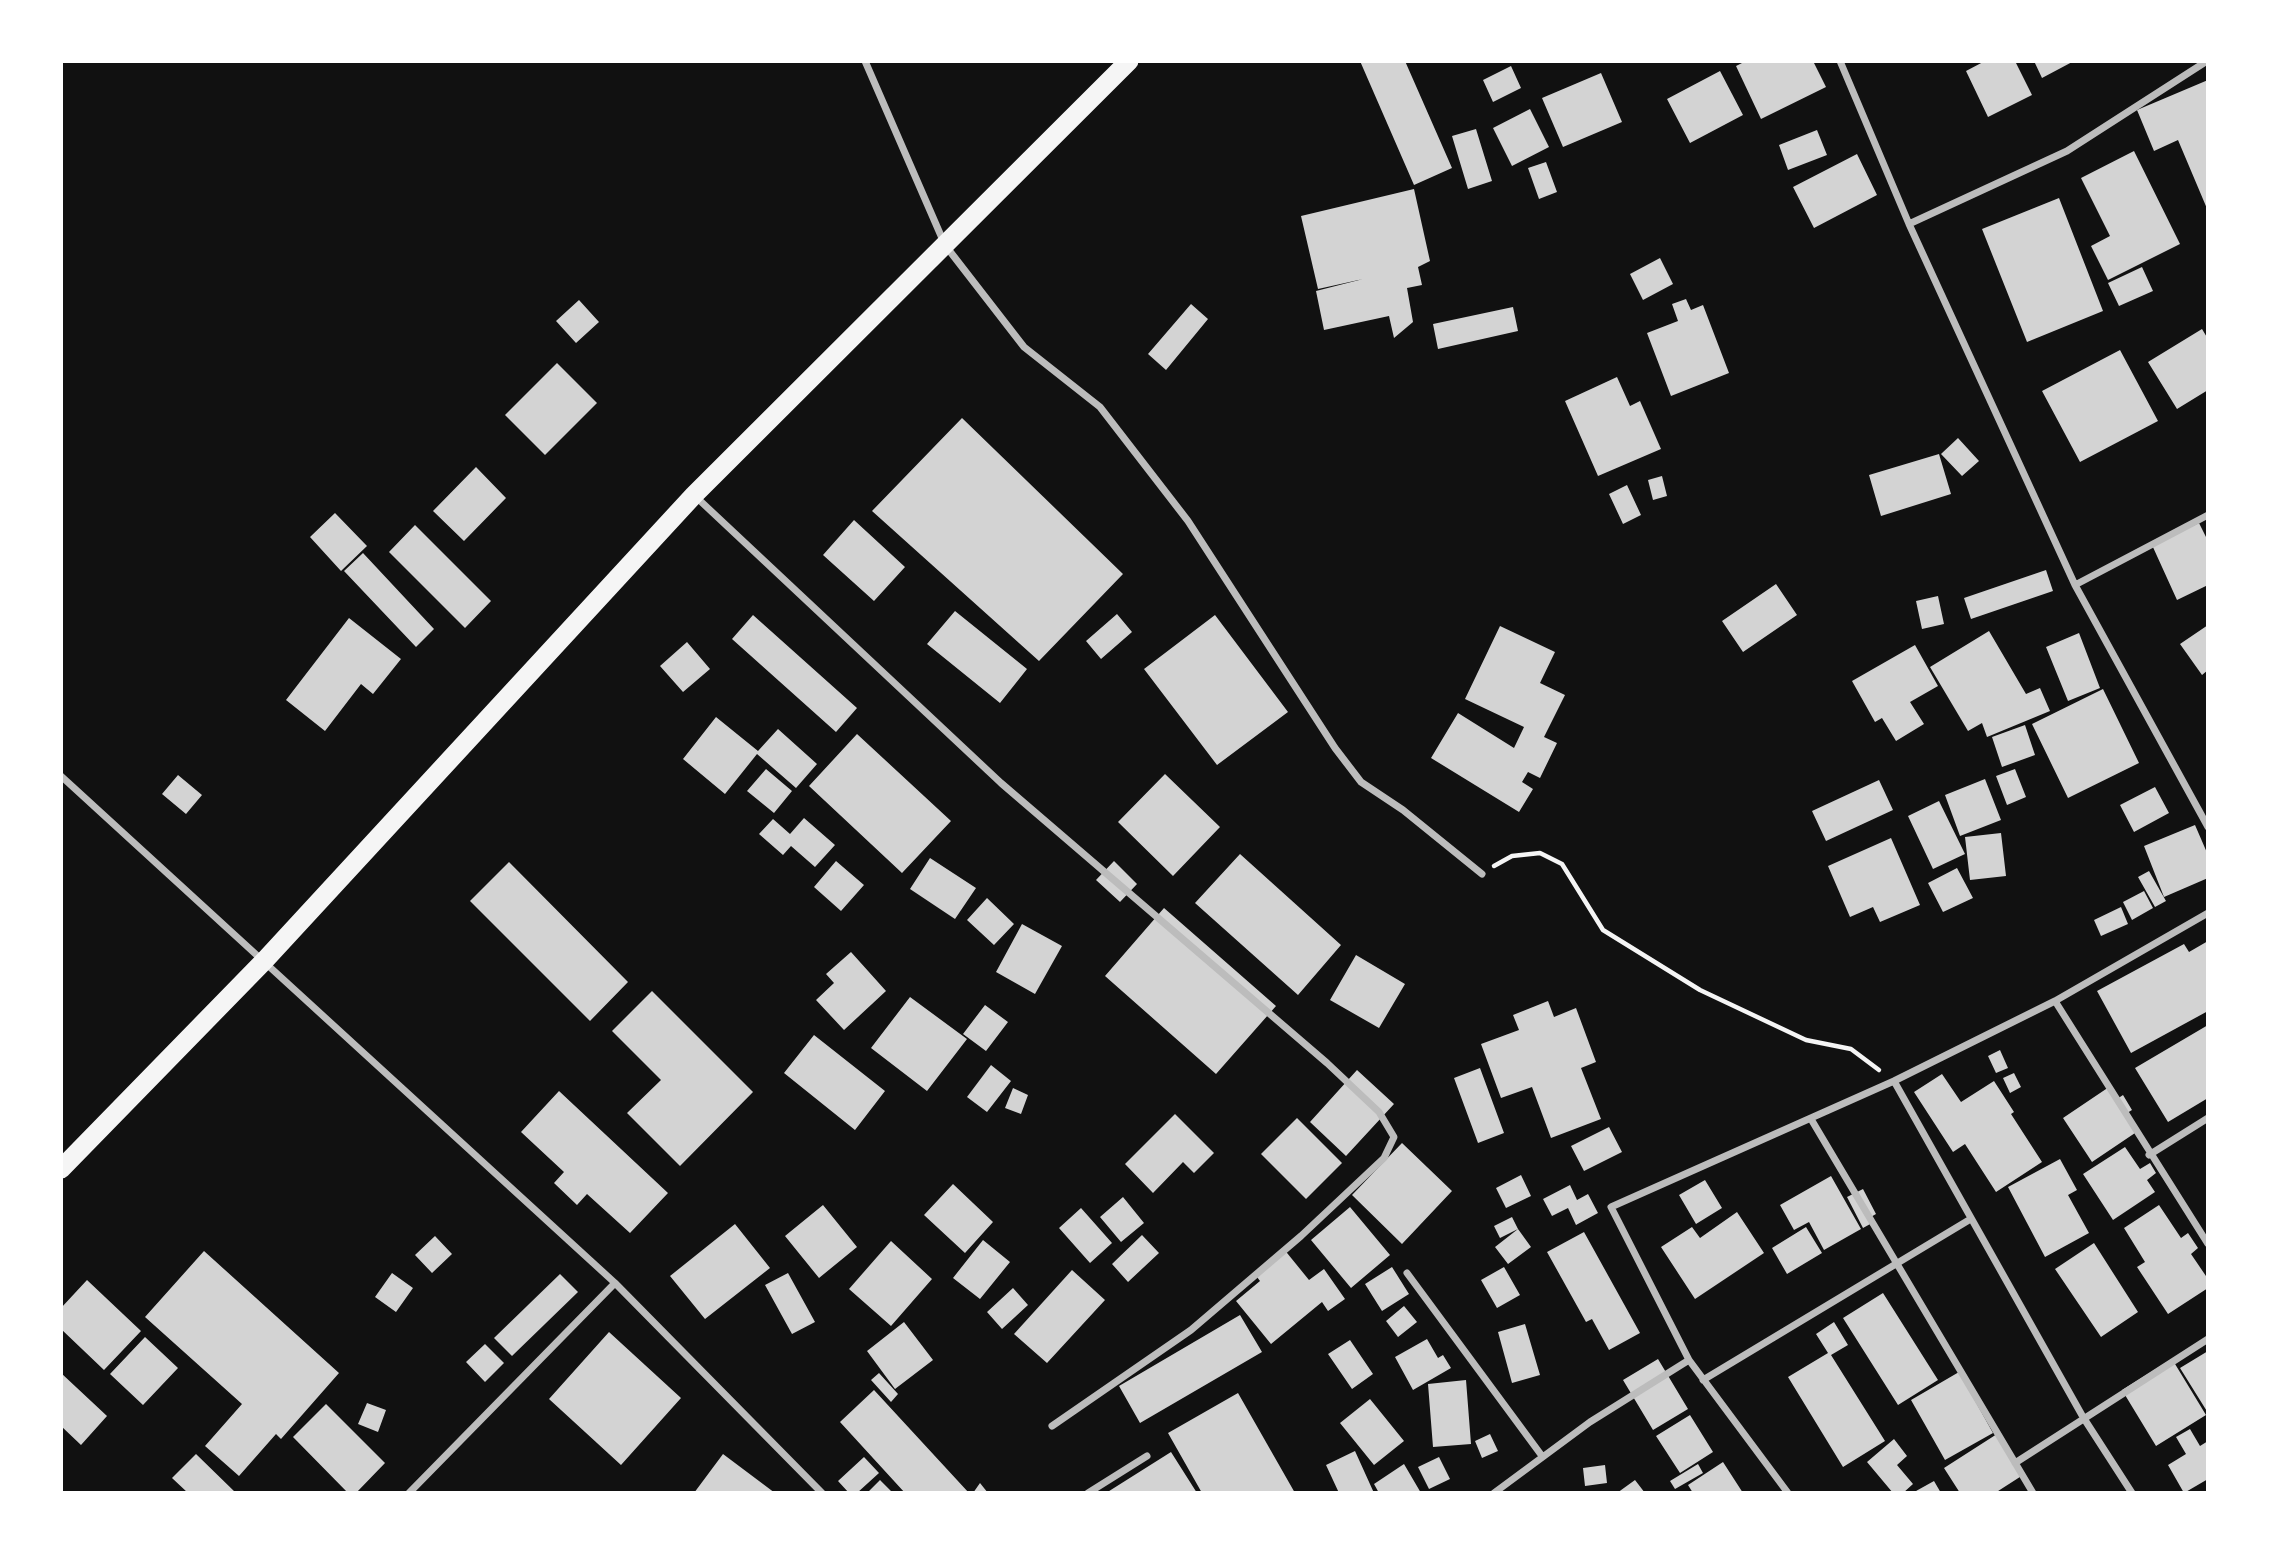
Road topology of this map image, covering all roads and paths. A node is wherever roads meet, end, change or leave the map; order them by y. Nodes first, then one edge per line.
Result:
1 (865, 61) edge
2 (1129, 61) edge
3 (1840, 61) edge
4 (2207, 61) edge
5 (1909, 224) junction
6 (945, 245) junction
7 (694, 495) junction
8 (2208, 515) edge
9 (2075, 585) junction
10 (61, 776) edge
11 (2208, 827) edge
12 (1482, 874) joint
13 (2208, 913) edge
14 (265, 960) junction
15 (2055, 1001) junction
16 (1894, 1081) junction
17 (2208, 1118) edge
18 (1811, 1119) junction
19 (2150, 1154) junction
20 (61, 1169) edge
21 (1969, 1220) junction
22 (2208, 1244) edge
23 (1895, 1262) junction
24 (1407, 1273) dead end
25 (615, 1283) junction
26 (2208, 1339) edge
27 (1689, 1360) junction
28 (1703, 1380) junction
29 (2083, 1417) junction
30 (1052, 1426) dead end
31 (1147, 1456) dead end
32 (1542, 1456) junction
33 (2015, 1463) junction
34 (409, 1493) edge
35 (822, 1493) edge
36 (1088, 1493) edge
37 (1494, 1493) edge
38 (1788, 1493) edge
39 (2033, 1493) edge
40 (2132, 1493) edge

1 - 6 street
2 - 6 highway
3 - 5 street
4 - 5 street
5 - 9 street
6 - 7 highway
6 - 12 street
7 - 14 highway
7 - 30 street
8 - 9 street
9 - 11 street
10 - 14 street
12 - 16 path
13 - 15 street
14 - 20 highway
14 - 25 street
15 - 16 street
15 - 19 street
16 - 18 street
16 - 21 street
17 - 19 street
18 - 23 street
18 - 27 street
19 - 22 street
21 - 23 street
21 - 29 street
23 - 28 street
23 - 33 street
24 - 32 street
25 - 34 street
25 - 35 street
26 - 29 street
27 - 28 street
27 - 32 street
28 - 38 street
29 - 33 street
29 - 40 street
31 - 36 street
32 - 37 street
33 - 39 street

